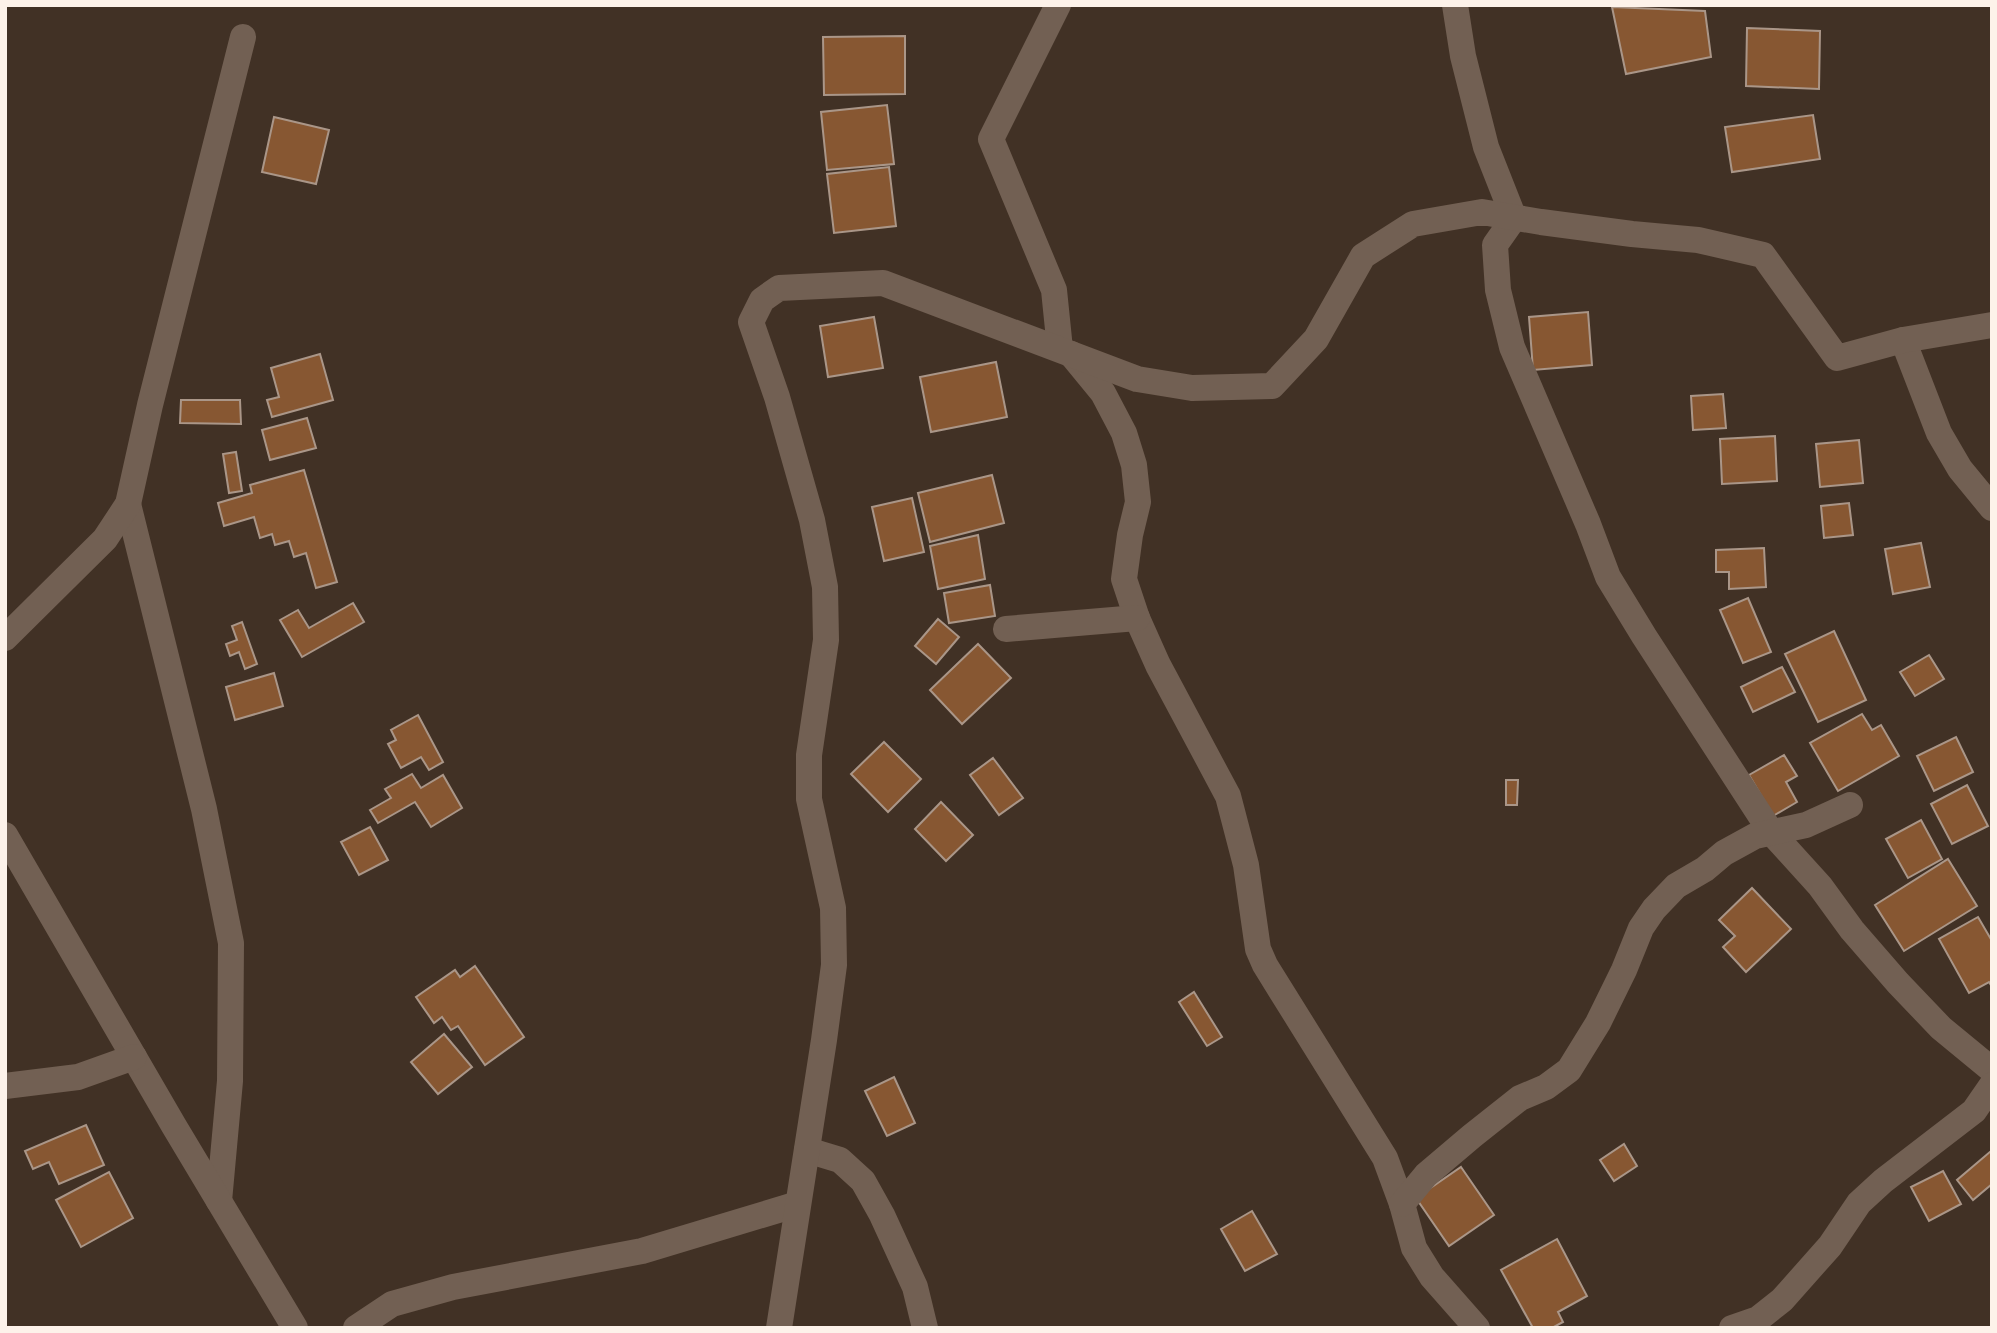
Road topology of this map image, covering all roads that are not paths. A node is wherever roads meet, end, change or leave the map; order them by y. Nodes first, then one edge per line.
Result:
1 (1058, 5) edge
2 (1455, 5) edge
3 (243, 37) dead end
4 (1514, 218) junction
5 (1992, 325) edge
6 (1903, 340) junction
7 (1065, 351) junction
8 (128, 504) junction
9 (1992, 508) edge
10 (1137, 618) junction
11 (1006, 629) dead end
12 (5, 638) edge
13 (1850, 805) dead end
14 (1771, 832) junction
15 (5, 835) edge
16 (134, 1057) junction
17 (1992, 1070) edge
18 (1992, 1085) edge
19 (5, 1086) edge
20 (807, 1150) junction
21 (219, 1201) junction
22 (798, 1204) junction
23 (1402, 1204) junction
24 (295, 1328) edge
25 (356, 1328) edge
26 (779, 1328) edge
27 (925, 1328) edge
28 (1477, 1328) edge
29 (1732, 1328) edge

1 - 7 street
2 - 4 street
3 - 8 street
4 - 6 street
4 - 7 street
4 - 14 street
5 - 6 street
6 - 9 street
7 - 10 street
7 - 20 street
8 - 12 street
8 - 21 street
10 - 11 street
10 - 23 street
13 - 14 street
14 - 17 street
14 - 23 street
15 - 16 street
16 - 19 street
16 - 21 street
18 - 29 street
20 - 22 street
20 - 27 street
21 - 24 street
22 - 25 street
22 - 26 street
23 - 28 street

